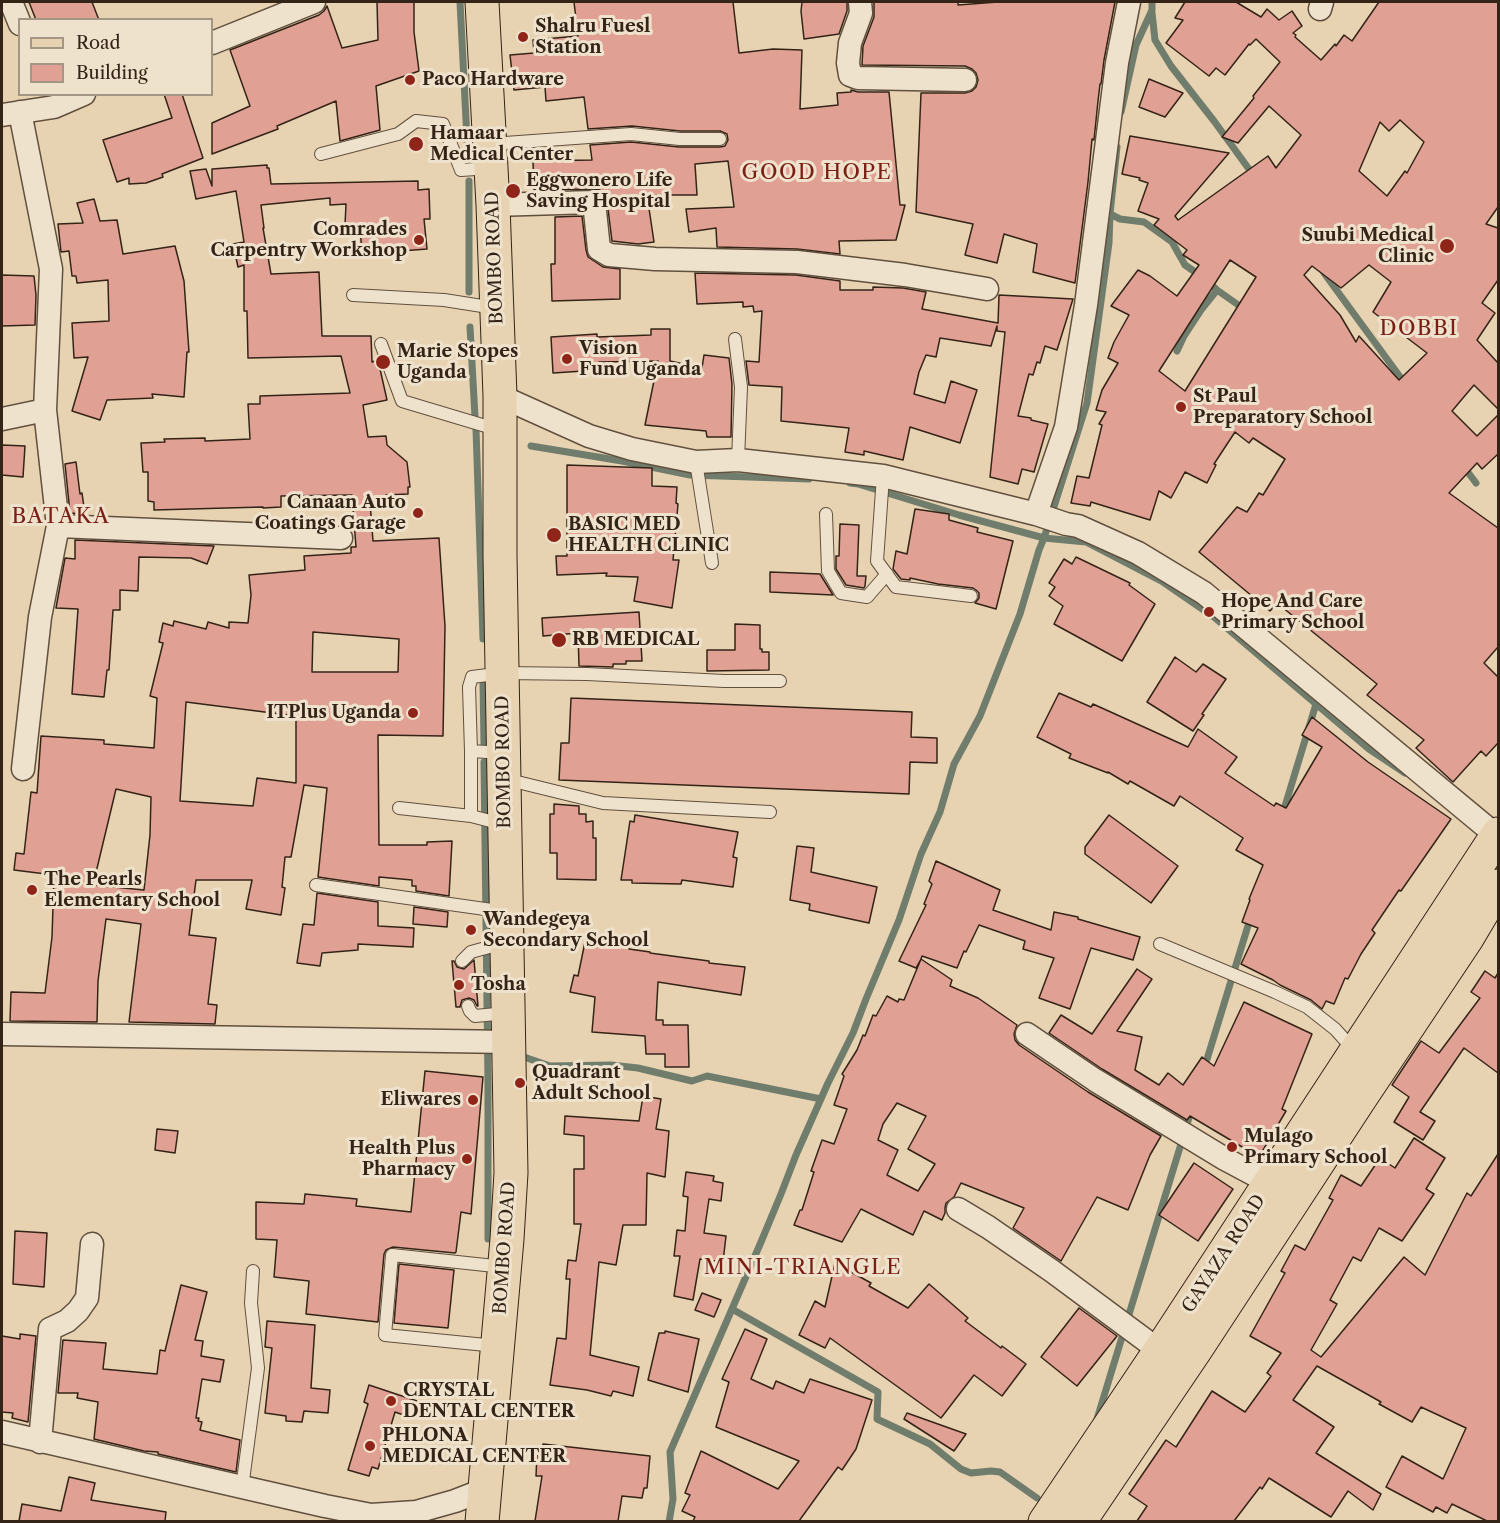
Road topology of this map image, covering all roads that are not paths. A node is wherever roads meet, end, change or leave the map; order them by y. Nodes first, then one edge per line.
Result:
1 (11, 2) edge
2 (314, 2) edge
3 (482, 2) edge
4 (860, 2) edge
5 (1129, 2) edge
6 (18, 19) edge
7 (213, 43) edge
8 (965, 80) dead end
9 (75, 96) edge
10 (51, 101) edge
11 (11, 114) edge
12 (720, 139) dead end
13 (321, 154) dead end
14 (490, 156) junction
15 (493, 205) junction
16 (987, 290) dead end
17 (353, 295) dead end
18 (496, 308) junction
19 (735, 339) dead end
20 (381, 344) dead end
21 (500, 396) junction
22 (45, 410) junction
23 (2, 418) edge
24 (500, 430) junction
25 (738, 460) junction
26 (696, 462) junction
27 (882, 476) junction
28 (826, 514) dead end
29 (1049, 518) junction
30 (58, 526) junction
31 (340, 538) dead end
32 (712, 562) dead end
33 (887, 574) junction
34 (971, 596) dead end
35 (502, 673) junction
36 (780, 681) dead end
37 (471, 751) junction
38 (504, 766) junction
39 (22, 769) dead end
40 (399, 808) dead end
41 (770, 812) dead end
42 (471, 816) junction
43 (505, 825) junction
44 (1498, 835) edge
45 (316, 885) dead end
46 (1498, 886) edge
47 (507, 927) junction
48 (1160, 944) dead end
49 (462, 961) dead end
50 (468, 1006) dead end
51 (508, 1028) junction
52 (2, 1034) edge
53 (1027, 1034) dead end
54 (1356, 1052) junction
55 (1270, 1183) junction
56 (958, 1209) dead end
57 (92, 1244) dead end
58 (505, 1267) junction
59 (252, 1271) dead end
60 (498, 1346) junction
61 (1160, 1351) junction
62 (2, 1432) edge
63 (40, 1442) junction
64 (242, 1488) junction
65 (486, 1489) junction
66 (482, 1521) edge
67 (1045, 1521) edge
68 (1079, 1521) edge

1 - 6 street
2 - 7 street
3 - 14 main road, BOMBO ROAD
4 - 8 street
5 - 29 street
9 - 10 street
10 - 11 street
11 - 22 street
12 - 14 lane
13 - 14 lane
14 - 15 main road, BOMBO ROAD
15 - 16 street
15 - 18 main road, BOMBO ROAD
17 - 18 lane
18 - 21 main road, BOMBO ROAD
19 - 25 lane
20 - 24 lane
21 - 24 main road, BOMBO ROAD
21 - 26 street
22 - 23 street
22 - 30 street
24 - 35 main road, BOMBO ROAD
25 - 26 street
25 - 27 street
26 - 32 lane
27 - 29 street
27 - 33 lane
28 - 33 lane
29 - 44 street
30 - 31 street
30 - 39 street
33 - 34 lane
35 - 36 lane
35 - 37 lane
35 - 38 main road, BOMBO ROAD
37 - 38 lane
37 - 42 lane
38 - 41 lane
38 - 43 main road, BOMBO ROAD
40 - 42 lane
42 - 43 lane
43 - 47 main road, BOMBO ROAD
44 - 54 main road, GAYAZA ROAD
45 - 47 lane
46 - 68 main road, GAYAZA ROAD
47 - 49 lane
47 - 51 main road, BOMBO ROAD
48 - 54 lane
50 - 51 lane
51 - 52 street
51 - 58 main road, BOMBO ROAD
53 - 55 street
54 - 55 main road, GAYAZA ROAD
55 - 61 main road, GAYAZA ROAD
56 - 61 street
57 - 63 street
58 - 60 main road, BOMBO ROAD
58 - 60 lane
59 - 64 lane
60 - 65 main road, BOMBO ROAD
61 - 67 main road, GAYAZA ROAD
62 - 63 street
63 - 64 street
64 - 65 street
65 - 66 main road, BOMBO ROAD

